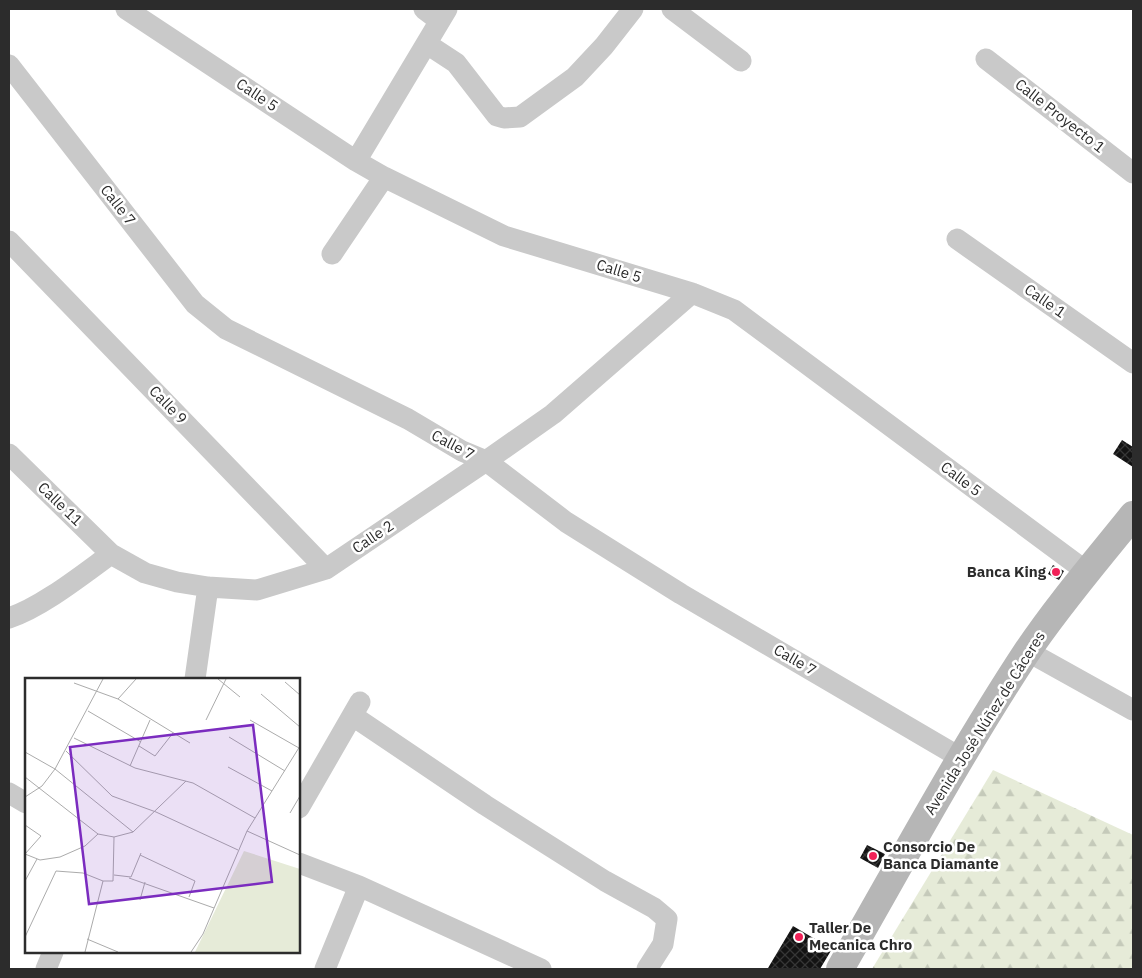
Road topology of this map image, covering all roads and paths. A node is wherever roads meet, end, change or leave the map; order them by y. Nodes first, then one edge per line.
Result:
1 (126, 9) edge
2 (633, 9) edge
3 (672, 9) edge
4 (437, 13) edge
5 (427, 44) junction
6 (986, 59) dead end
7 (741, 61) dead end
8 (9, 66) edge
9 (356, 161) junction
10 (1133, 172) edge
11 (384, 177) junction
12 (957, 238) dead end
13 (9, 241) edge
14 (332, 254) dead end
15 (692, 293) junction
16 (1133, 364) edge
17 (9, 454) edge
18 (486, 461) junction
19 (1133, 515) edge
20 (111, 554) junction
21 (326, 569) junction
22 (1087, 572) junction
23 (208, 586) junction
24 (9, 618) edge
25 (1028, 651) junction
26 (195, 678) edge
27 (1133, 710) edge
28 (961, 758) junction
29 (9, 793) edge
30 (25, 802) edge
31 (300, 806) edge
32 (300, 863) edge
33 (359, 886) junction
34 (53, 953) edge
35 (46, 969) edge
36 (325, 969) edge
37 (542, 969) edge
38 (647, 969) edge
39 (840, 969) edge

1 - 9 street, Calle 5
2 - 5 street
3 - 7 street
4 - 5 street
5 - 9 street
6 - 10 street, Calle Proyecto 1
8 - 18 street, Calle 7
9 - 11 street, Calle 5
11 - 14 street
11 - 15 street, Calle 5
12 - 16 street, Calle 1
13 - 21 street, Calle 9
15 - 18 street, Calle 2
15 - 22 street, Calle 5
17 - 20 street, Calle 11
18 - 21 street, Calle 2
18 - 28 street, Calle 7
19 - 22 main road, Avenida José Núñez de Cáceres
20 - 23 street, Calle 2
20 - 24 street
21 - 23 street, Calle 2
22 - 25 main road, Avenida José Núñez de Cáceres
23 - 26 street
25 - 27 street
25 - 28 main road, Avenida José Núñez de Cáceres
28 - 39 main road, Avenida José Núñez de Cáceres
29 - 30 street
31 - 38 street
32 - 33 street
33 - 36 street
33 - 37 street
34 - 35 street

